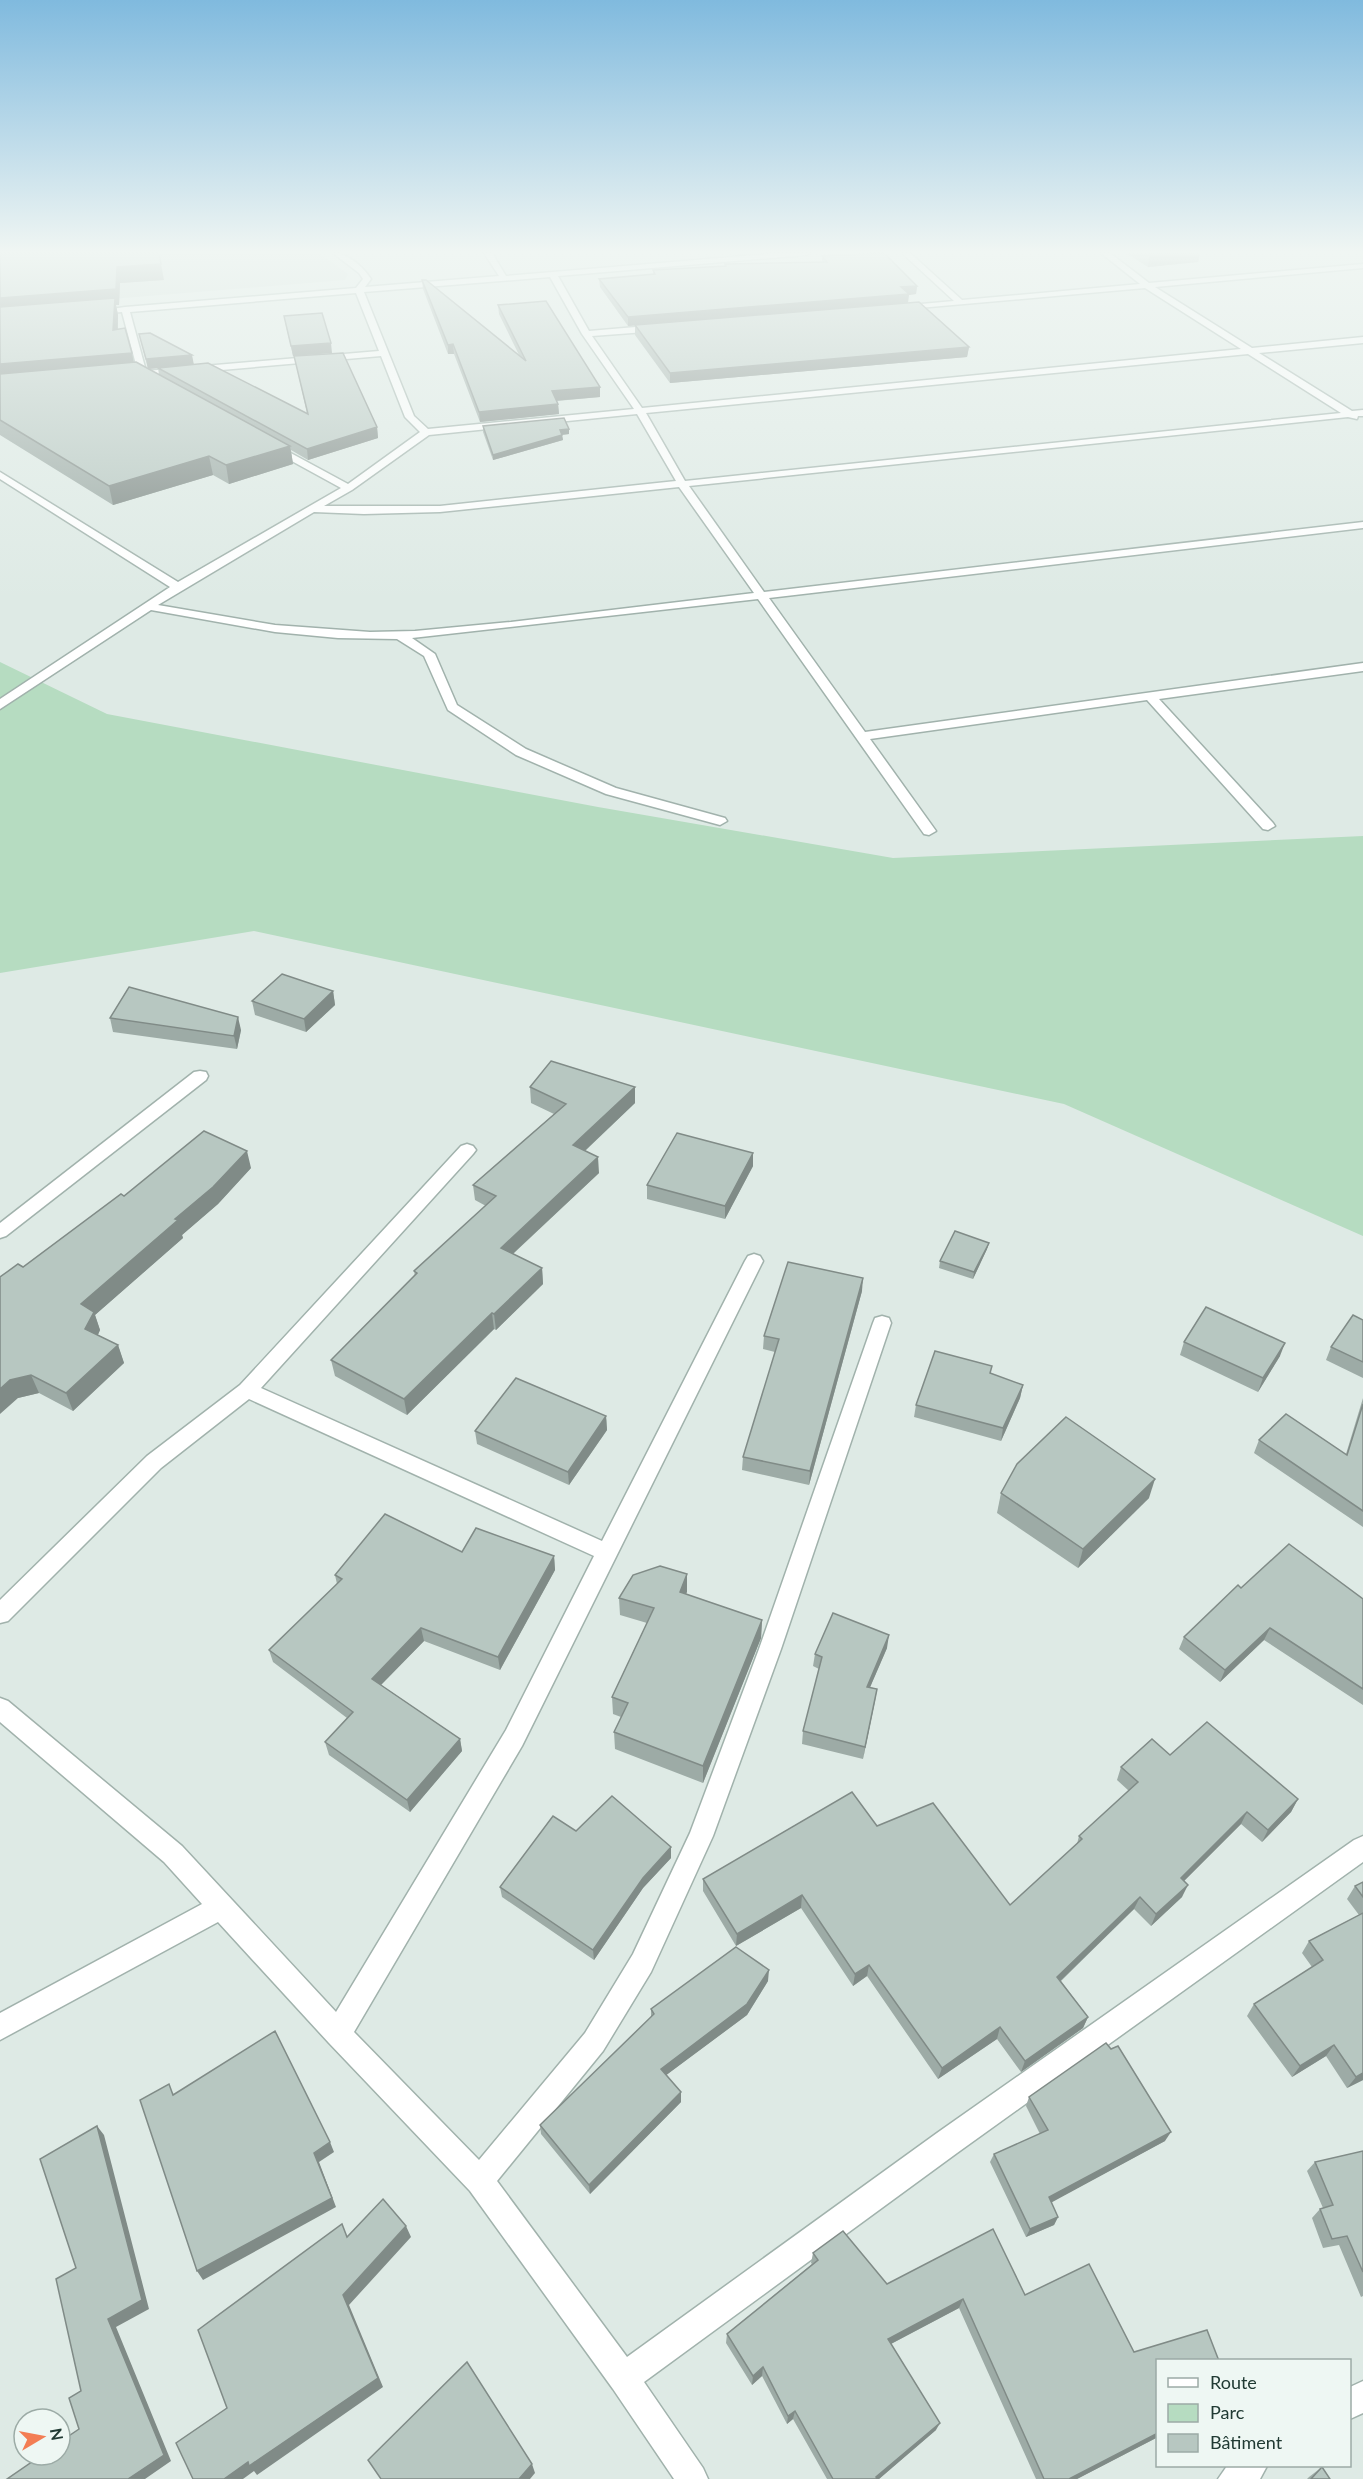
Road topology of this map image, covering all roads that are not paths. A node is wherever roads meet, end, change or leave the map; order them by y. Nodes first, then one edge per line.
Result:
1 (140, 369) edge
2 (211, 369) edge
3 (390, 369) edge
4 (610, 369) edge
5 (1074, 369) edge
6 (1277, 369) edge
7 (142, 375) junction
8 (119, 377) edge
9 (163, 386) edge
10 (639, 410) junction
11 (1363, 413) edge
12 (1351, 414) junction
13 (1363, 422) edge
14 (426, 432) junction
15 (266, 442) edge
16 (0, 475) edge
17 (682, 484) junction
18 (348, 488) junction
19 (312, 508) junction
20 (1363, 525) edge
21 (178, 587) junction
22 (759, 596) junction
23 (151, 607) junction
24 (399, 635) junction
25 (1363, 667) edge
26 (1151, 697) junction
27 (0, 705) edge
28 (864, 736) junction
29 (720, 821) dead end
30 (1268, 826) dead end
31 (929, 831) dead end
32 (200, 1076) dead end
33 (467, 1150) dead end
34 (0, 1232) edge
35 (754, 1261) dead end
36 (882, 1323) dead end
37 (247, 1390) junction
38 (606, 1552) junction
39 (0, 1614) edge
40 (0, 1708) edge
41 (1363, 1848) edge
42 (221, 1907) junction
43 (0, 2027) edge
44 (338, 2034) junction
45 (480, 2181) junction
46 (624, 2378) junction
47 (1251, 2467) edge
48 (692, 2479) edge
49 (1234, 2479) edge

1 - 7 street
2 - 7 street
3 - 14 street
4 - 10 street
5 - 10 street
6 - 12 street
7 - 8 street
7 - 9 street
10 - 14 street
10 - 17 street
11 - 12 street
12 - 13 street
12 - 17 street
14 - 18 street
15 - 18 street
16 - 21 street
17 - 19 street
17 - 22 street
18 - 19 street
19 - 21 street
20 - 22 street
21 - 23 street
22 - 24 street
22 - 28 street
23 - 24 street
23 - 27 street
24 - 29 street
25 - 26 street
26 - 28 street
26 - 30 street
28 - 31 street
32 - 34 street
33 - 37 street
35 - 38 street
36 - 45 street
37 - 38 street
37 - 39 street
38 - 44 street
40 - 42 street
41 - 46 street
42 - 43 street
42 - 44 street
44 - 45 street
45 - 46 street
46 - 48 street
47 - 49 street

